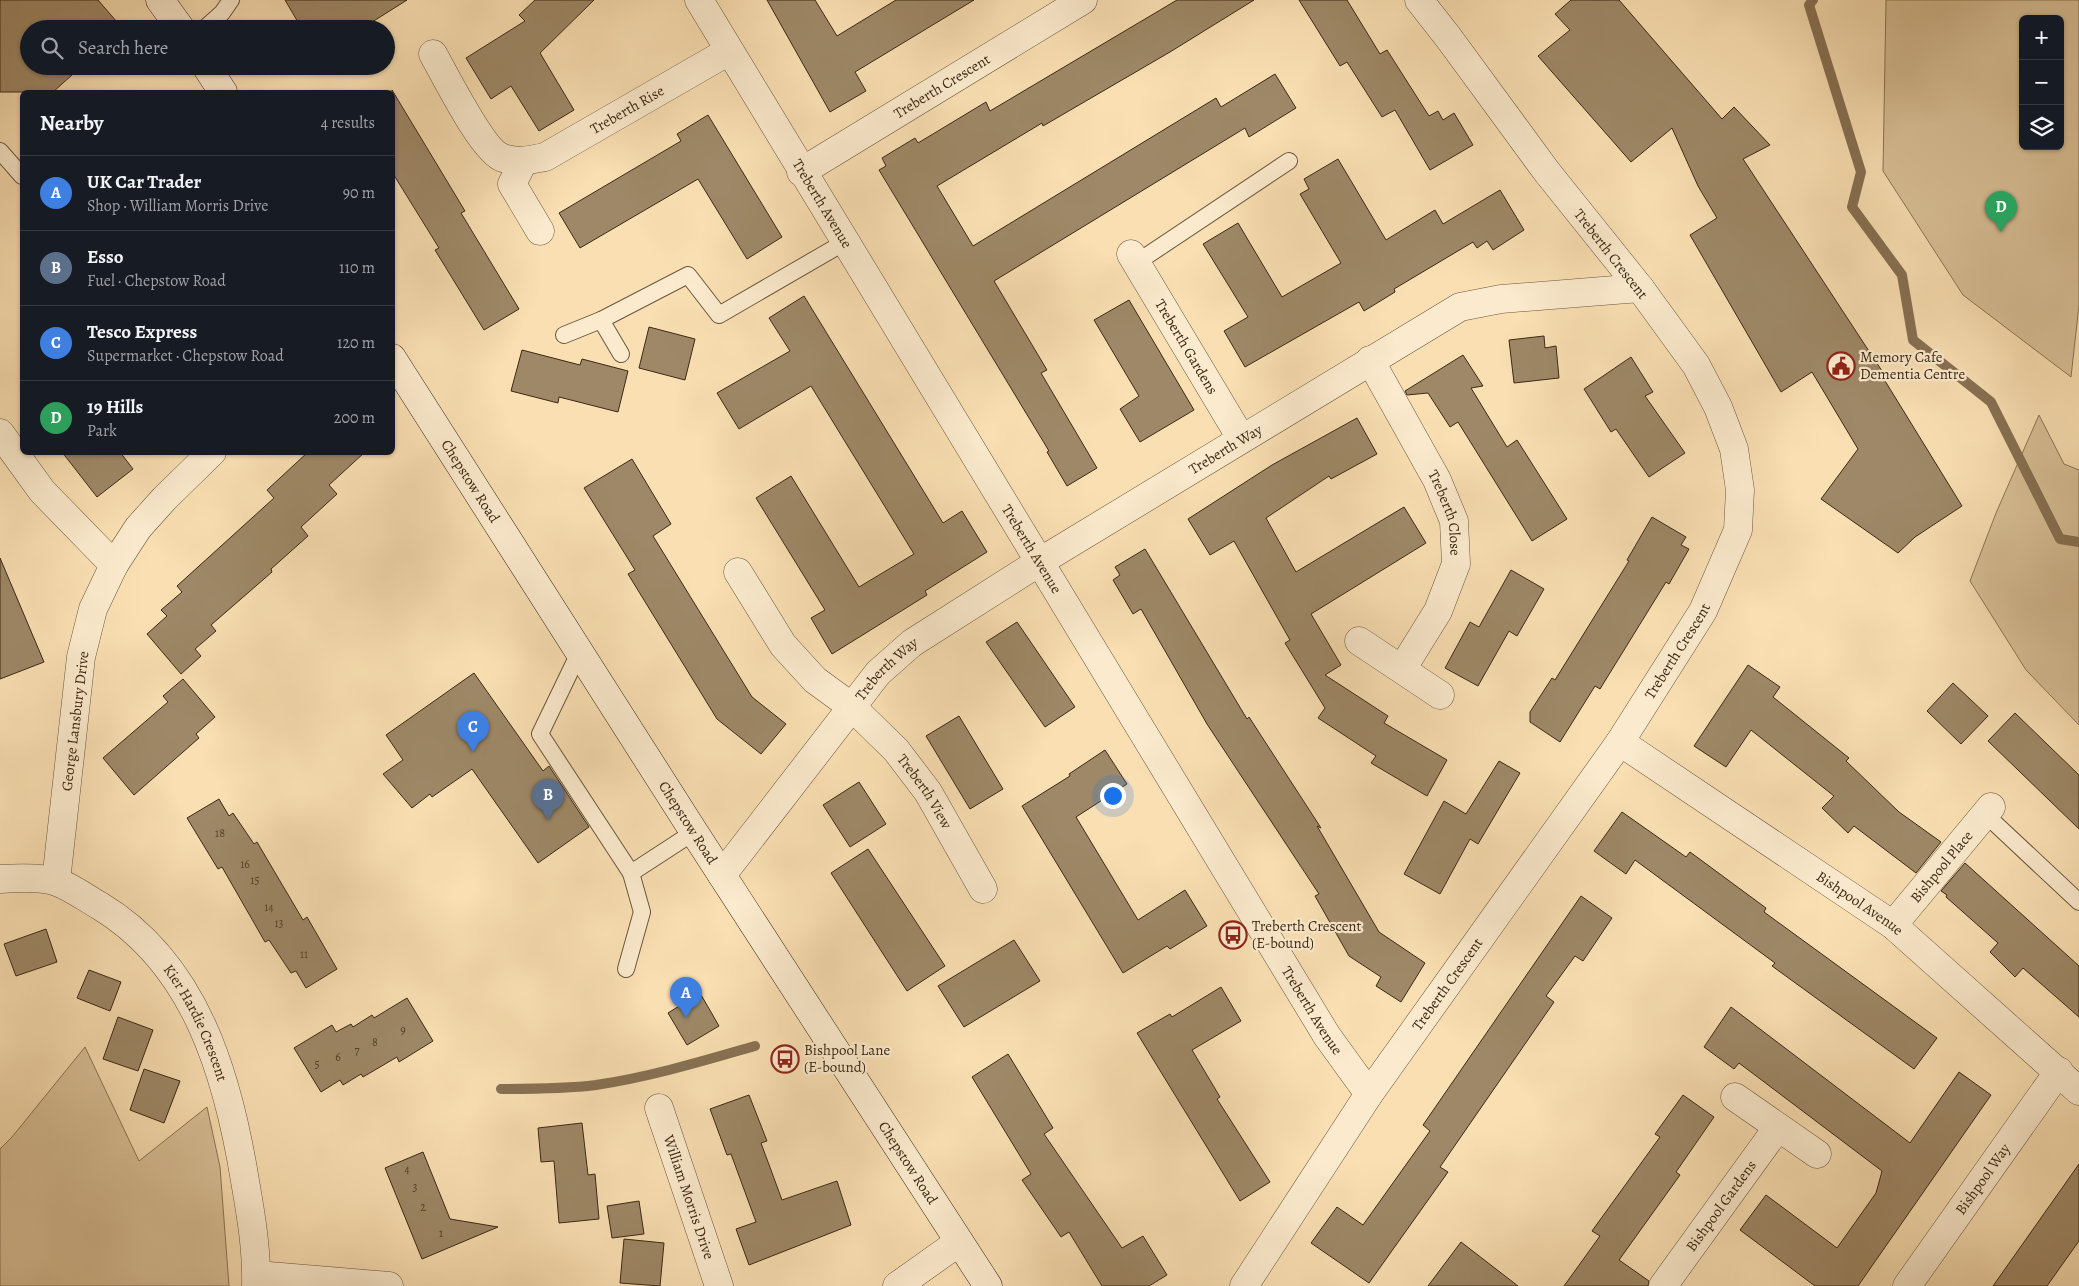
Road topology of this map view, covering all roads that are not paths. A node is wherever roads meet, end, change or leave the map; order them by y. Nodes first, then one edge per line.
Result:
1 (231, 0) edge
2 (699, 0) edge
3 (1083, 0) edge
4 (1419, 0) edge
5 (214, 20) edge
6 (729, 51) junction
7 (433, 54) dead end
8 (212, 75) edge
9 (222, 90) edge
10 (0, 151) edge
11 (523, 162) junction
12 (1289, 162) dead end
13 (801, 172) junction
14 (20, 174) edge
15 (540, 231) dead end
16 (845, 242) junction
17 (1134, 258) joint
18 (1640, 288) junction
19 (601, 320) junction
20 (564, 335) dead end
21 (621, 354) dead end
22 (1370, 360) junction
23 (395, 363) edge
24 (0, 433) edge
25 (1241, 438) junction
26 (209, 455) edge
27 (1041, 560) junction
28 (114, 565) junction
29 (738, 572) dead end
30 (1359, 641) dead end
31 (580, 651) junction
32 (1402, 669) junction
33 (1440, 694) dead end
34 (852, 706) junction
35 (1620, 742) junction
36 (1988, 811) joint
37 (694, 832) junction
38 (631, 873) junction
39 (722, 875) junction
40 (0, 878) edge
41 (56, 881) junction
42 (982, 889) dead end
43 (2079, 902) edge
44 (1893, 924) junction
45 (626, 970) dead end
46 (2059, 1071) junction
47 (2079, 1091) edge
48 (1369, 1094) junction
49 (1735, 1097) dead end
50 (659, 1108) dead end
51 (1778, 1127) junction
52 (1816, 1154) dead end
53 (959, 1242) junction
54 (256, 1280) edge
55 (388, 1286) edge
56 (719, 1286) edge
57 (897, 1286) edge
58 (988, 1286) edge
59 (1244, 1286) edge
60 (1663, 1286) edge
61 (1907, 1286) edge

1 - 5 lane
2 - 6 street, Treberth Avenue
3 - 13 street, Treberth Crescent
4 - 18 street, Treberth Crescent
6 - 11 street, Treberth Rise
6 - 13 street, Treberth Avenue
7 - 11 street, Treberth Rise
8 - 9 street
10 - 14 lane
11 - 15 street
12 - 17 lane
13 - 16 street, Treberth Avenue
16 - 19 lane
16 - 27 street, Treberth Avenue
17 - 25 street, Treberth Gardens
18 - 22 street, Treberth Way
18 - 35 street, Treberth Crescent
19 - 20 lane
19 - 21 lane
22 - 25 street, Treberth Way
22 - 32 street, Treberth Close
23 - 31 street, Chepstow Road
24 - 28 street
25 - 27 street, Treberth Way
26 - 28 street, George Lansbury Drive
27 - 34 street, Treberth Way
27 - 48 street, Treberth Avenue
28 - 41 street, George Lansbury Drive
29 - 34 street, Treberth Way
30 - 32 street
31 - 37 street, Chepstow Road
31 - 38 lane
32 - 33 street
34 - 39 street, Treberth Way
34 - 42 street, Treberth View
35 - 44 street, Bishpool Avenue
35 - 48 street, Treberth Crescent
36 - 43 lane
36 - 44 street, Bishpool Place
37 - 38 lane
37 - 39 street, Chepstow Road
38 - 45 lane
39 - 53 street, Chepstow Road
40 - 41 street, Kier Hardie Crescent
41 - 54 street, Kier Hardie Crescent
44 - 46 street, Bishpool Avenue
46 - 47 street, Bishpool Avenue
46 - 61 street, Bishpool Way
48 - 59 street, Treberth Crescent
49 - 51 street
50 - 56 street, William Morris Drive
51 - 52 street
51 - 60 street, Bishpool Gardens
53 - 57 street
53 - 58 street, Chepstow Road
54 - 55 street

